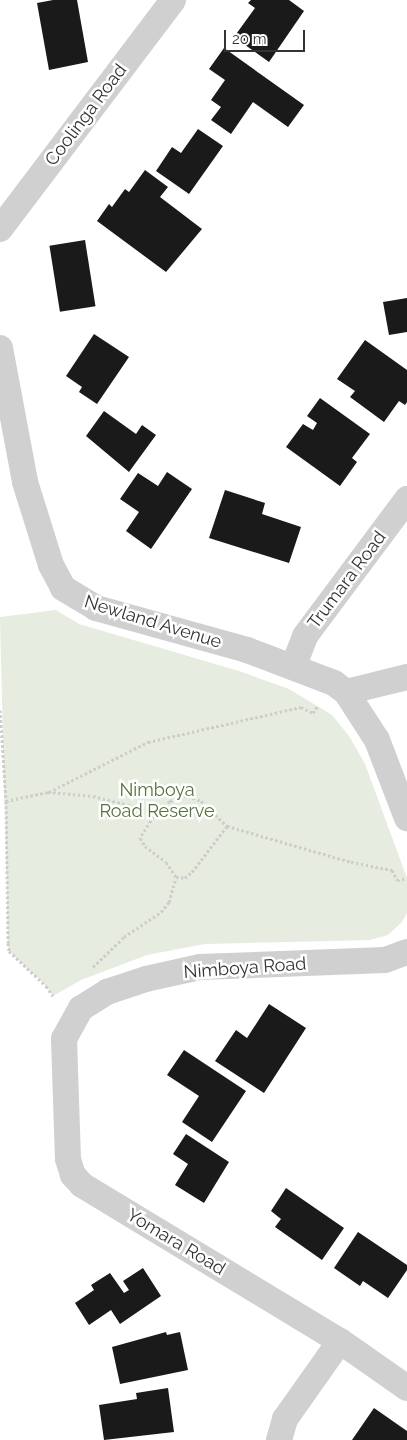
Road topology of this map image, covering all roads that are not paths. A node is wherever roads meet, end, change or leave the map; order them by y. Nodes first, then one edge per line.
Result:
1 (172, 0) edge
2 (0, 229) edge
3 (0, 348) edge
4 (407, 499) edge
5 (294, 665) junction
6 (407, 676) edge
7 (346, 692) junction
8 (407, 818) edge
9 (407, 952) edge
10 (68, 1027) joint
11 (340, 1340) junction
12 (407, 1388) edge
13 (279, 1440) edge

1 - 2 street, Coolinga Road
3 - 5 street, Newland Avenue
4 - 5 street, Trumara Road
5 - 7 street, Newland Avenue
6 - 7 street
7 - 8 street, Newland Avenue
9 - 10 street, Nimboya Road
10 - 11 street, Yomara Road
11 - 12 street, Yomara Road
11 - 13 street

